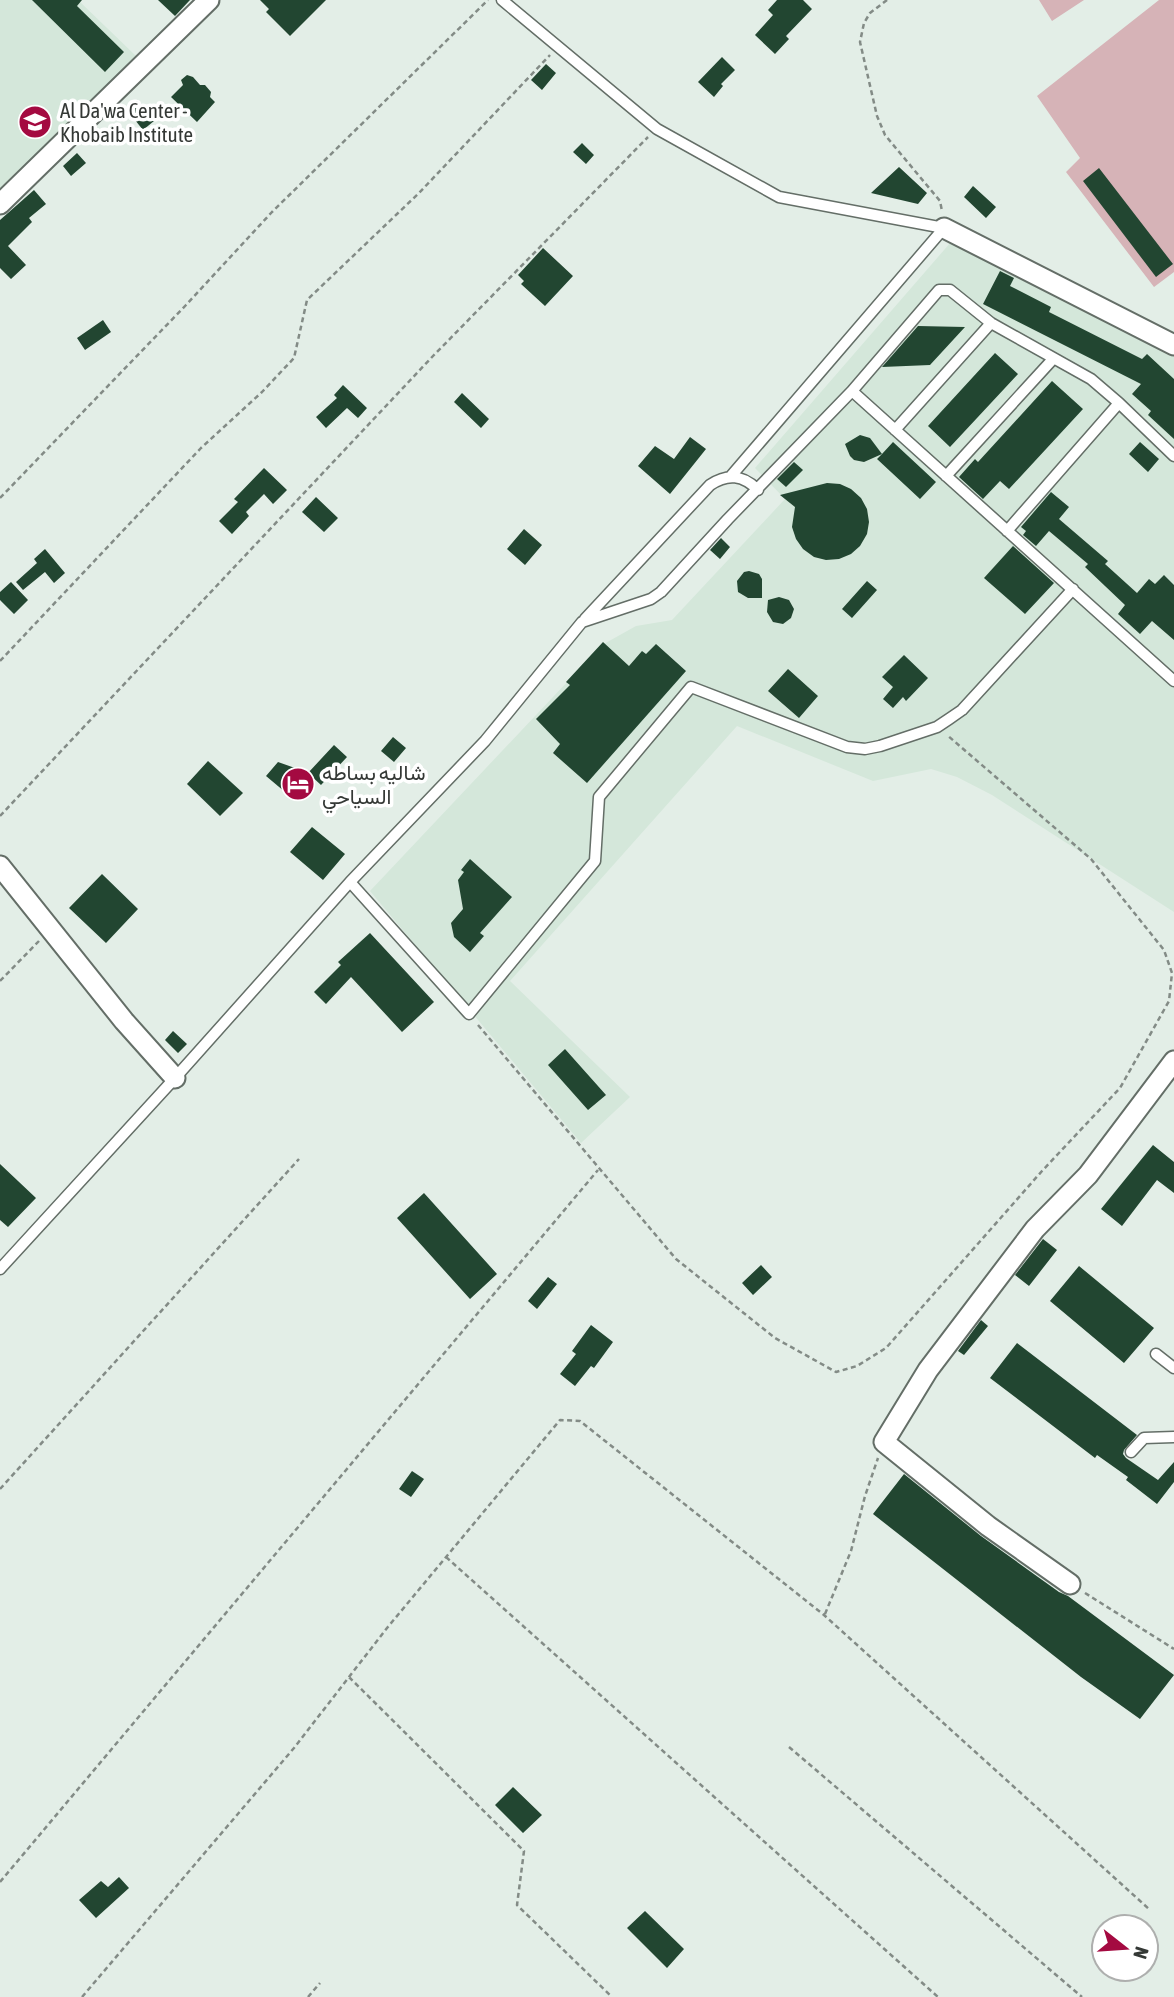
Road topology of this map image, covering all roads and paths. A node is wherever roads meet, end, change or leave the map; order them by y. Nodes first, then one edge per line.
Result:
1 (209, 0) edge
2 (488, 0) edge
3 (502, 0) edge
4 (887, 0) edge
5 (559, 46) junction
6 (657, 128) junction
7 (0, 204) edge
8 (944, 228) junction
9 (992, 323) junction
10 (1174, 345) edge
11 (1053, 359) junction
12 (852, 391) junction
13 (1119, 403) junction
14 (895, 430) junction
15 (1174, 456) edge
16 (946, 476) junction
17 (731, 477) junction
18 (758, 490) junction
19 (0, 498) edge
20 (1007, 531) junction
21 (1073, 589) junction
22 (582, 622) junction
23 (0, 661) edge
24 (1174, 681) edge
25 (937, 727) junction
26 (0, 816) edge
27 (0, 866) edge
28 (350, 882) junction
29 (49, 930) junction
30 (0, 981) edge
31 (469, 1014) junction
32 (1174, 1061) edge
33 (175, 1078) junction
34 (299, 1159) dead end
35 (598, 1170) junction
36 (0, 1269) edge
37 (1156, 1354) dead end
38 (1174, 1368) edge
39 (1174, 1437) edge
40 (884, 1442) junction
41 (1131, 1452) dead end
42 (0, 1489) edge
43 (446, 1557) junction
44 (1070, 1584) joint
45 (824, 1615) junction
46 (1174, 1649) edge
47 (349, 1677) junction
48 (789, 1747) dead end
49 (0, 1881) edge
50 (1149, 1909) dead end
51 (320, 1983) dead end
52 (82, 1997) edge
53 (308, 1997) edge
54 (612, 1997) edge
55 (938, 1997) edge
56 (1082, 1997) edge

1 - 7 street
2 - 19 path
3 - 5 lane
4 - 8 path
5 - 6 lane
5 - 23 path
6 - 8 lane
6 - 26 path
8 - 10 street
8 - 17 lane
9 - 11 lane
9 - 12 lane
9 - 14 lane
11 - 13 lane
11 - 16 lane
12 - 14 lane
12 - 18 lane
13 - 15 lane
13 - 20 lane
14 - 16 lane
16 - 20 lane
17 - 18 lane
17 - 22 lane
18 - 22 lane
20 - 21 lane
21 - 24 lane
21 - 25 lane
22 - 28 lane
25 - 31 lane
25 - 35 path
27 - 29 street
28 - 31 lane
28 - 33 lane
29 - 30 path
29 - 33 street
31 - 35 path
32 - 40 street
33 - 36 lane
34 - 42 path
35 - 49 path
37 - 38 lane
39 - 41 lane
40 - 44 street
40 - 45 path
43 - 45 path
43 - 47 path
43 - 55 path
44 - 46 path
45 - 50 path
47 - 52 path
47 - 54 path
48 - 56 path
51 - 53 path

